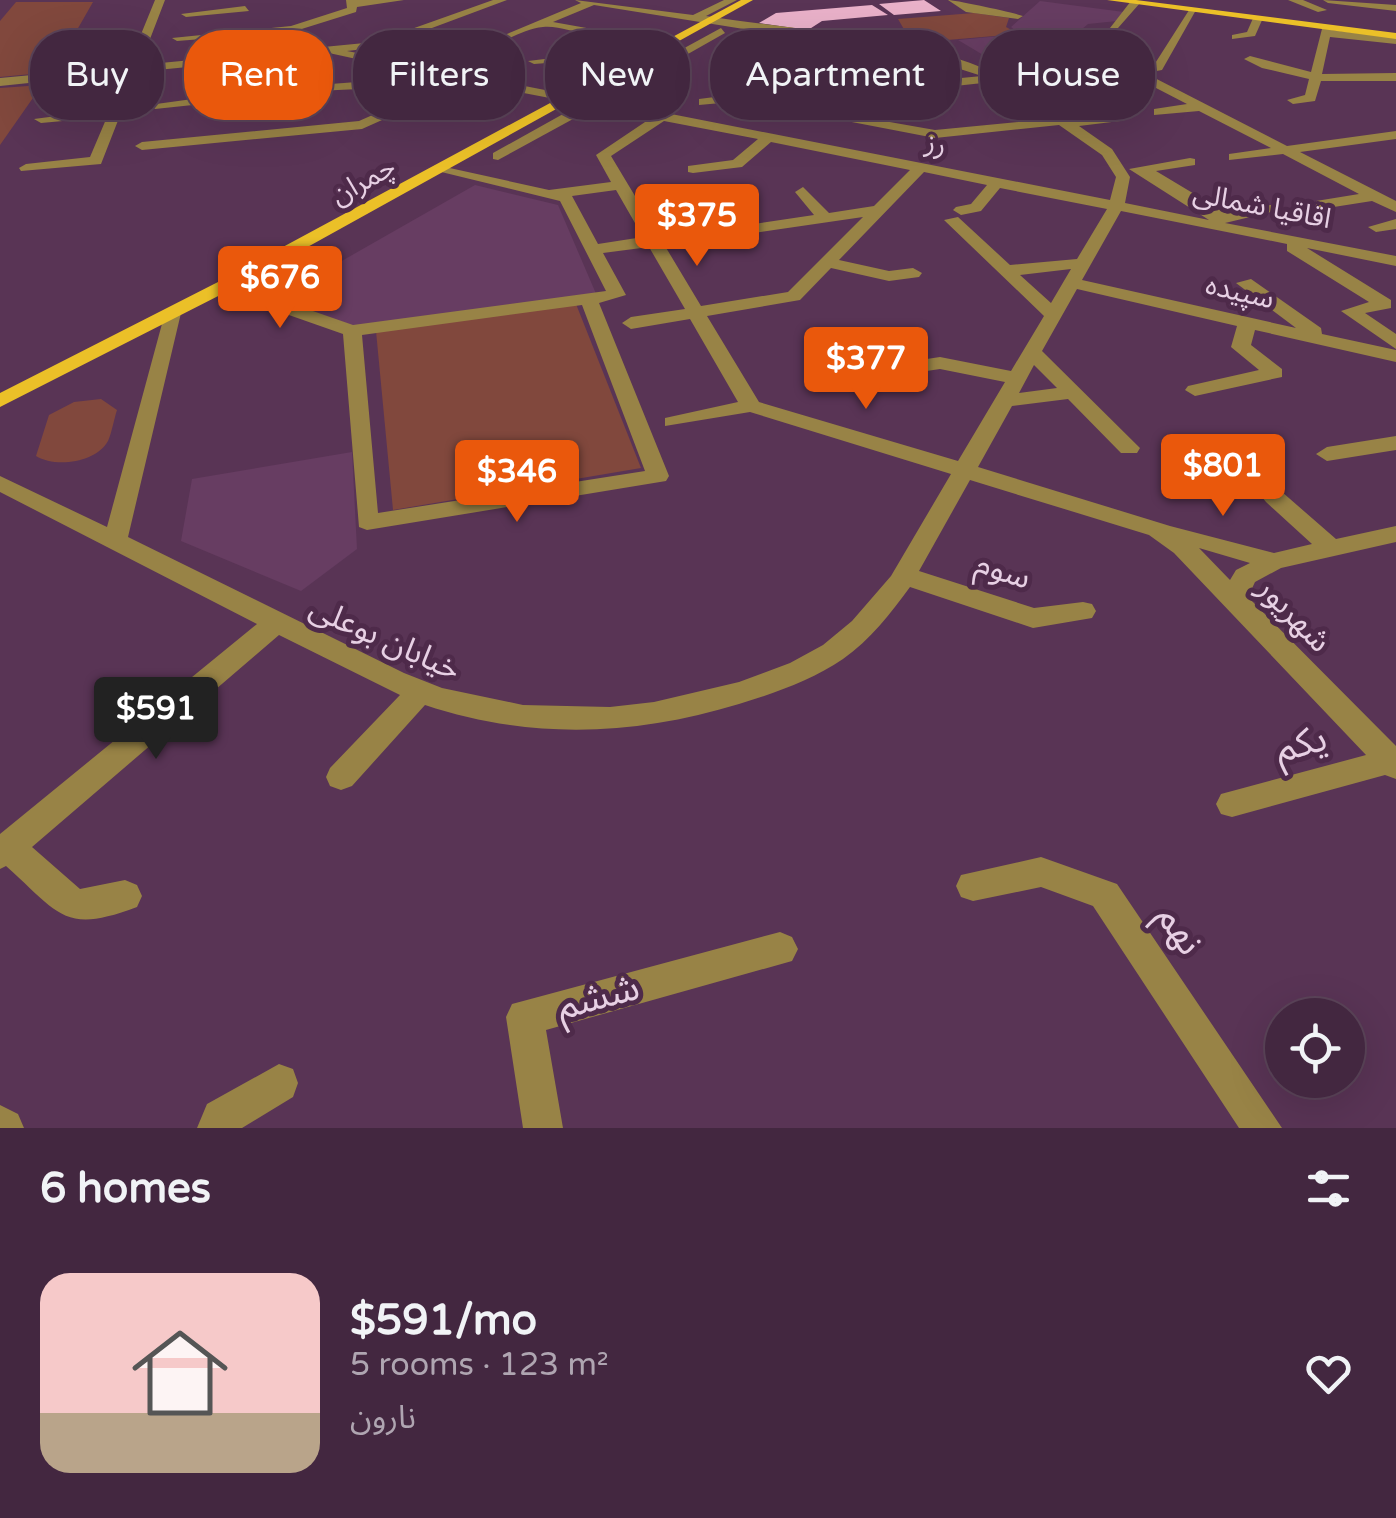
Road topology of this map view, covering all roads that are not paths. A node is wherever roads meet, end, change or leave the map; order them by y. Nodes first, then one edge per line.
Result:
1 (160, 0) edge
2 (399, 0) edge
3 (502, 0) edge
4 (732, 0) edge
5 (748, 0) edge
6 (953, 0) edge
7 (1112, 0) edge
8 (1293, 0) edge
9 (587, 1) edge
10 (332, 2) edge
11 (351, 2) edge
12 (1134, 3) junction
13 (1325, 3) edge
14 (226, 5) edge
15 (1396, 8) edge
16 (245, 9) dead end
17 (1190, 10) junction
18 (186, 14) dead end
19 (503, 17) dead end
20 (694, 18) junction
21 (1258, 18) junction
22 (521, 20) dead end
23 (1376, 21) dead end
24 (539, 23) junction
25 (717, 26) junction
26 (1114, 26) dead end
27 (1323, 29) junction
28 (148, 30) edge
29 (222, 30) edge
30 (261, 30) edge
31 (510, 30) edge
32 (523, 30) edge
33 (582, 30) edge
34 (752, 30) edge
35 (1014, 30) edge
36 (1341, 35) junction
37 (1236, 36) dead end
38 (177, 38) dead end
39 (184, 38) edge
40 (690, 38) edge
41 (1396, 38) edge
42 (1356, 42) dead end
43 (690, 43) edge
44 (334, 52) joint
45 (353, 56) edge
46 (1250, 58) dead end
47 (545, 60) edge
48 (534, 61) dead end
49 (1266, 66) junction
50 (1155, 68) edge
51 (1317, 73) junction
52 (1396, 78) edge
53 (30, 80) edge
54 (1367, 81) junction
55 (0, 82) edge
56 (1155, 83) edge
57 (1314, 89) junction
58 (1292, 100) dead end
59 (710, 101) edge
60 (703, 102) dead end
61 (1230, 104) dead end
62 (1200, 106) junction
63 (545, 112) edge
64 (1160, 112) dead end
65 (112, 120) edge
66 (201, 120) joint
67 (373, 120) edge
68 (562, 120) edge
69 (657, 120) edge
70 (683, 120) edge
71 (858, 120) edge
72 (870, 120) edge
73 (1061, 120) edge
74 (1090, 120) edge
75 (868, 122) junction
76 (1064, 122) junction
77 (769, 137) junction
78 (1392, 138) edge
79 (142, 146) dead end
80 (1285, 150) junction
81 (498, 156) dead end
82 (1234, 157) dead end
83 (1190, 162) dead end
84 (922, 166) junction
85 (26, 168) dead end
86 (1141, 168) junction
87 (436, 169) junction
88 (693, 169) dead end
89 (1120, 171) junction
90 (998, 181) junction
91 (619, 185) junction
92 (802, 192) dead end
93 (548, 194) junction
94 (1374, 196) junction
95 (1117, 204) junction
96 (1321, 204) dead end
97 (1396, 207) edge
98 (1276, 209) dead end
99 (878, 210) junction
100 (1224, 218) junction
101 (819, 219) junction
102 (1201, 222) junction
103 (1396, 224) edge
104 (1376, 227) dead end
105 (733, 230) dead end
106 (1276, 237) junction
107 (653, 241) junction
108 (596, 249) junction
109 (834, 255) junction
110 (1396, 261) edge
111 (1006, 271) junction
112 (913, 273) dead end
113 (1078, 273) junction
114 (1244, 282) dead end
115 (224, 286) junction
116 (589, 300) junction
117 (696, 312) junction
118 (172, 313) junction
119 (1053, 315) junction
120 (1247, 322) junction
121 (631, 323) dead end
122 (352, 331) junction
123 (1326, 340) junction
124 (1396, 343) edge
125 (1032, 352) junction
126 (1396, 356) edge
127 (854, 376) dead end
128 (1011, 389) junction
129 (1195, 390) dead end
130 (1073, 392) junction
131 (0, 401) edge
132 (751, 406) junction
133 (672, 422) dead end
134 (1396, 444) edge
135 (1129, 448) dead end
136 (1327, 454) dead end
137 (966, 468) junction
138 (1, 488) edge
139 (1274, 497) dead end
140 (1158, 529) junction
141 (1396, 534) edge
142 (115, 542) junction
143 (1331, 548) junction
144 (1274, 562) junction
145 (903, 576) junction
146 (1234, 599) junction
147 (1083, 610) dead end
148 (274, 624) junction
149 (418, 692) junction
150 (1394, 762) edge
151 (342, 777) dead end
152 (1232, 804) dead end
153 (4, 850) edge
154 (972, 886) dead end
155 (125, 896) dead end
156 (780, 949) dead end
157 (279, 1083) dead end
158 (216, 1128) edge
159 (543, 1128) edge
160 (1262, 1128) edge

1 - 28 street
2 - 11 street
3 - 44 street
4 - 20 street
5 - 25 main road, چمران
6 - 35 street
7 - 12 main road
8 - 13 street
9 - 20 street
9 - 24 street
10 - 11 street
11 - 30 street
12 - 17 main road
12 - 26 street
13 - 15 street
13 - 27 street
14 - 16 street
14 - 18 street
14 - 29 street
17 - 21 main road
17 - 50 street
19 - 31 street
20 - 25 street
21 - 27 main road
21 - 37 street
22 - 24 street
23 - 41 street
24 - 32 street
24 - 33 street
25 - 34 street
25 - 40 main road, چمران
25 - 43 street
27 - 36 street
27 - 41 main road
27 - 51 street
36 - 41 street
36 - 42 street
38 - 39 street
44 - 45 street, رز
46 - 49 street
47 - 48 street
49 - 51 street
49 - 57 street
51 - 54 street
51 - 57 street
52 - 54 street
53 - 55 street
54 - 57 street
56 - 62 street
57 - 58 street
59 - 60 street
61 - 62 street
62 - 64 street
62 - 80 street
63 - 87 main road, چمران
65 - 85 street
66 - 67 street
66 - 79 street
68 - 81 street
69 - 91 street
70 - 77 street, رز
71 - 75 street
72 - 75 street
73 - 76 street
74 - 76 street
75 - 76 street
76 - 89 street
77 - 84 street, رز
77 - 88 street
78 - 80 street
80 - 82 street
80 - 94 street
83 - 86 street
84 - 90 street, رز
84 - 99 street
86 - 89 street
86 - 100 street
87 - 93 street
87 - 115 main road, چمران
89 - 95 street
90 - 95 street, رز
90 - 111 street
91 - 93 street
91 - 107 street
92 - 101 street
93 - 108 street
94 - 96 street
94 - 97 street
95 - 102 street, اقاقیا شمالی
95 - 113 street, خیابان بوعلی
98 - 100 street
99 - 101 street
99 - 109 street
100 - 102 street
101 - 105 street
101 - 109 street
102 - 106 street, اقاقیا شمالی
103 - 104 street
106 - 110 street, اقاقیا شمالی
106 - 124 street
107 - 108 street
107 - 117 street
108 - 116 street
109 - 112 street
109 - 117 street
111 - 113 street
111 - 119 street
113 - 119 street, خیابان بوعلی
113 - 120 street, سپیده
114 - 123 street
115 - 118 main road, چمران
115 - 122 street
116 - 122 street
116 - 122 street
117 - 121 street
117 - 132 street
118 - 131 main road, چمران
118 - 142 street
119 - 125 street, خیابان بوعلی
120 - 123 street, سپیده
120 - 129 street
123 - 126 street, سپیده
125 - 128 street, خیابان بوعلی
125 - 130 street
127 - 128 street
128 - 130 street
128 - 137 street, خیابان بوعلی
130 - 135 street
132 - 133 street
132 - 137 street, شهریور
134 - 136 street
137 - 140 street, شهریور
137 - 145 street, خیابان بوعلی
138 - 142 street, خیابان بوعلی
139 - 143 street
140 - 144 street
140 - 146 street, شهریور
141 - 143 street
142 - 148 street, خیابان بوعلی
143 - 144 street
144 - 146 street
145 - 147 street, سوم
145 - 149 street, خیابان بوعلی
146 - 150 street, شهریور
148 - 149 street, خیابان بوعلی
148 - 153 street
149 - 151 street
150 - 152 street, یکم
153 - 155 street
154 - 160 street, نهم
156 - 159 street, ششم
157 - 158 street

